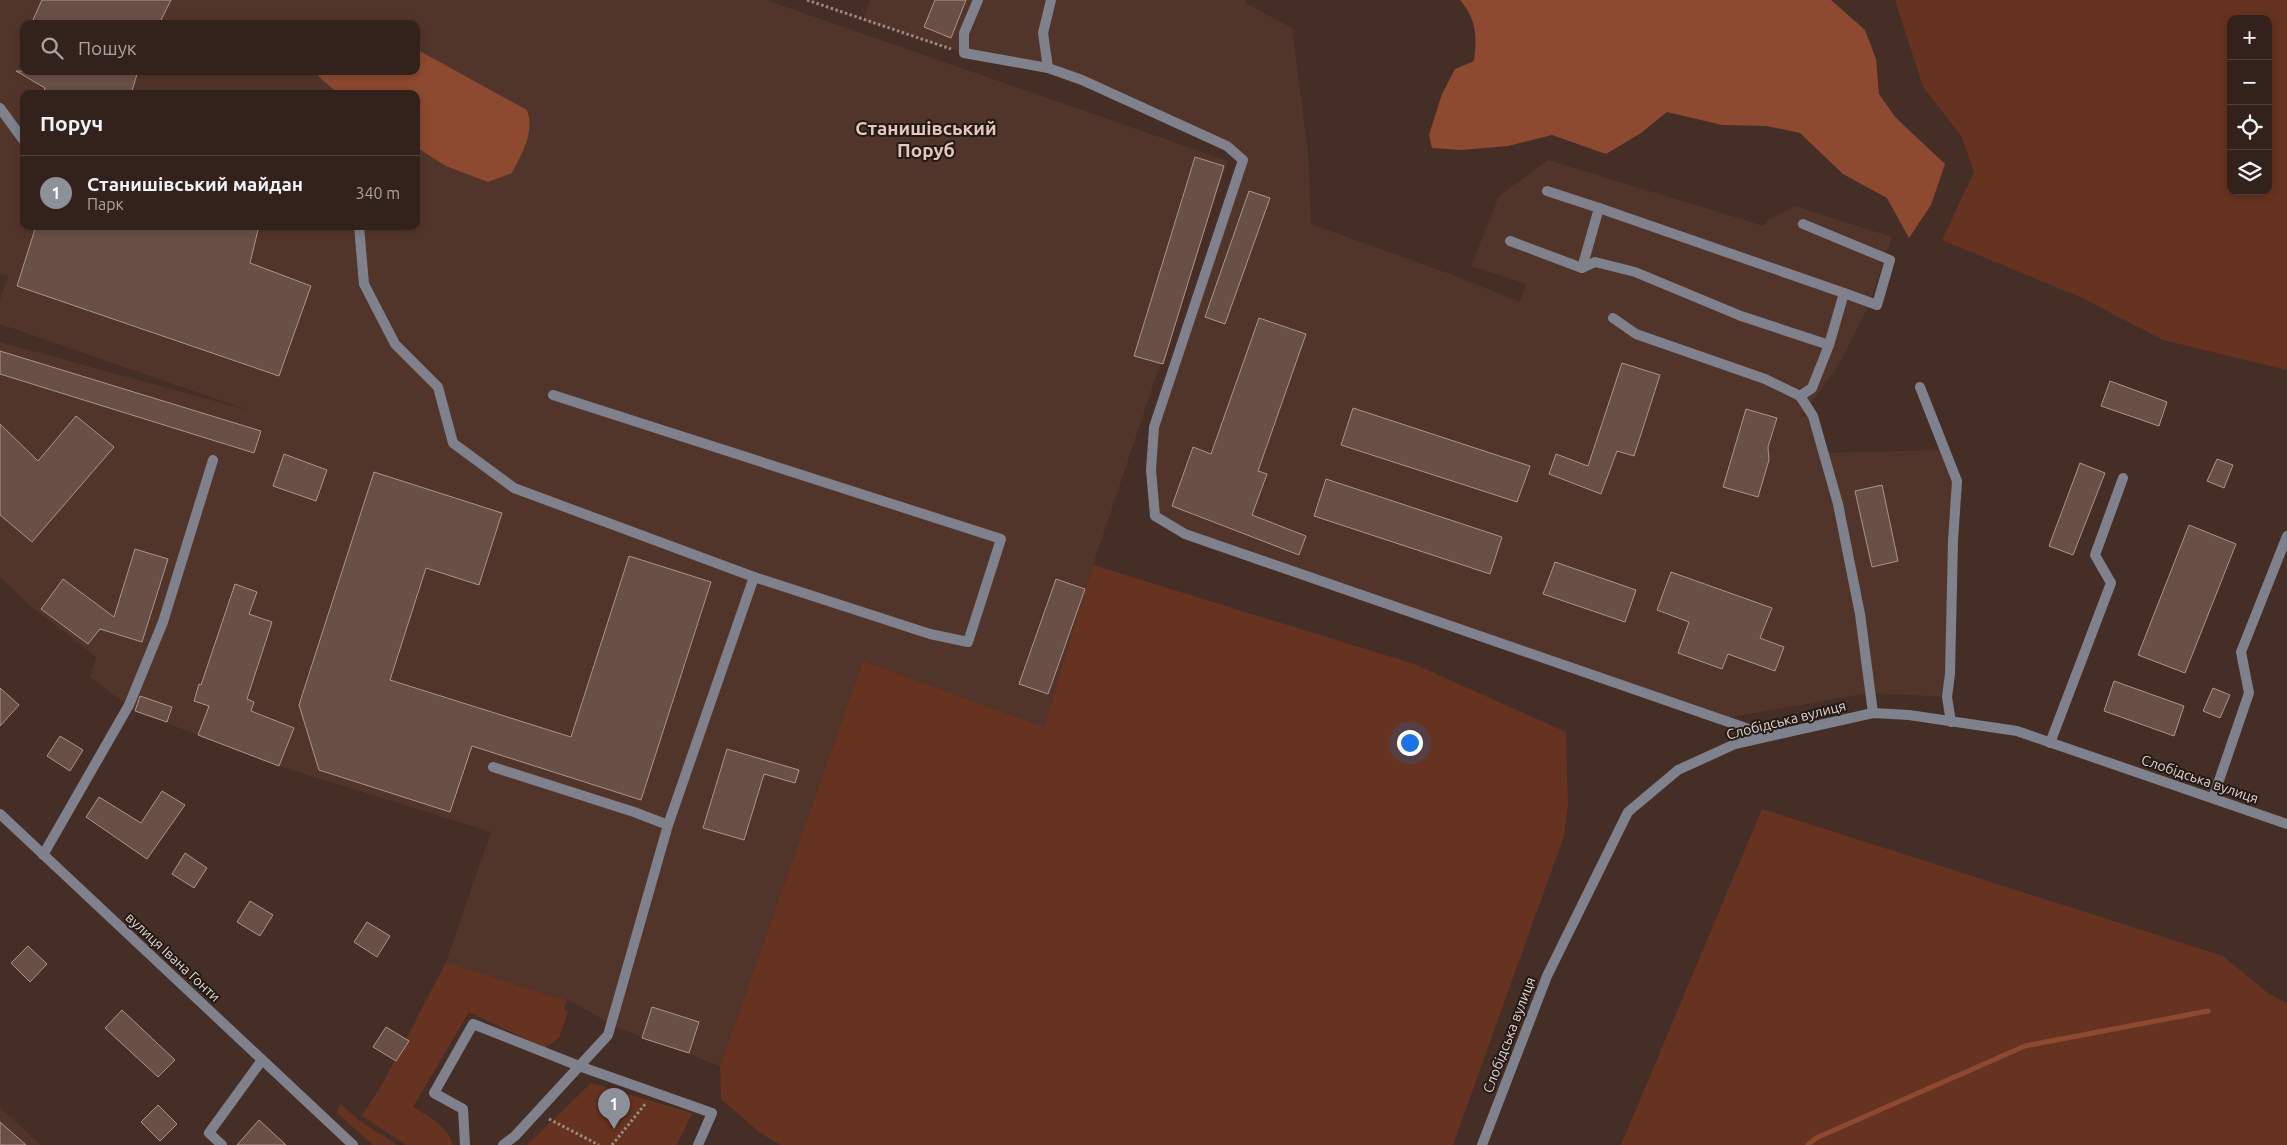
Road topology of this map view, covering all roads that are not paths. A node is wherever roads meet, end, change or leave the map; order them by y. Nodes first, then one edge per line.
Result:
1 (978, 0) edge
2 (1051, 0) edge
3 (1048, 68) junction
4 (0, 108) edge
5 (20, 136) edge
6 (1547, 192) dead end
7 (1599, 208) junction
8 (1803, 224) dead end
9 (359, 230) edge
10 (1510, 241) dead end
11 (1582, 268) junction
12 (1844, 293) junction
13 (1613, 318) dead end
14 (1829, 345) junction
15 (1920, 386) dead end
16 (553, 395) dead end
17 (1800, 396) junction
18 (213, 460) dead end
19 (2123, 478) dead end
20 (2287, 536) edge
21 (754, 577) junction
22 (1873, 713) junction
23 (1951, 722) junction
24 (1769, 736) junction
25 (2050, 743) junction
26 (493, 766) dead end
27 (2213, 798) junction
28 (0, 814) edge
29 (2287, 824) edge
30 (668, 826) junction
31 (43, 855) junction
32 (262, 1060) junction
33 (579, 1066) junction
34 (222, 1145) edge
35 (353, 1145) edge
36 (465, 1145) edge
37 (503, 1145) edge
38 (698, 1145) edge
39 (1482, 1145) edge

1 - 3 street
2 - 3 street
3 - 24 street
4 - 5 street
6 - 7 street
7 - 11 street
7 - 12 street
8 - 12 street
9 - 21 street
10 - 11 street
11 - 14 street
12 - 14 street
13 - 17 street
14 - 17 street
15 - 23 street
16 - 21 street
17 - 22 street
18 - 31 street
19 - 25 street
20 - 27 street
21 - 30 street
22 - 23 street, Слобідська вулиця
22 - 24 street, Слобідська вулиця
23 - 25 street, Слобідська вулиця
24 - 39 street, Слобідська вулиця
25 - 27 street, Слобідська вулиця
26 - 30 street
27 - 29 street, Слобідська вулиця
28 - 31 street, вулиця Івана Гонти
30 - 33 street
31 - 32 street, вулиця Івана Гонти
32 - 34 street
32 - 35 street, вулиця Івана Гонти
33 - 36 street
33 - 37 street
33 - 38 street

